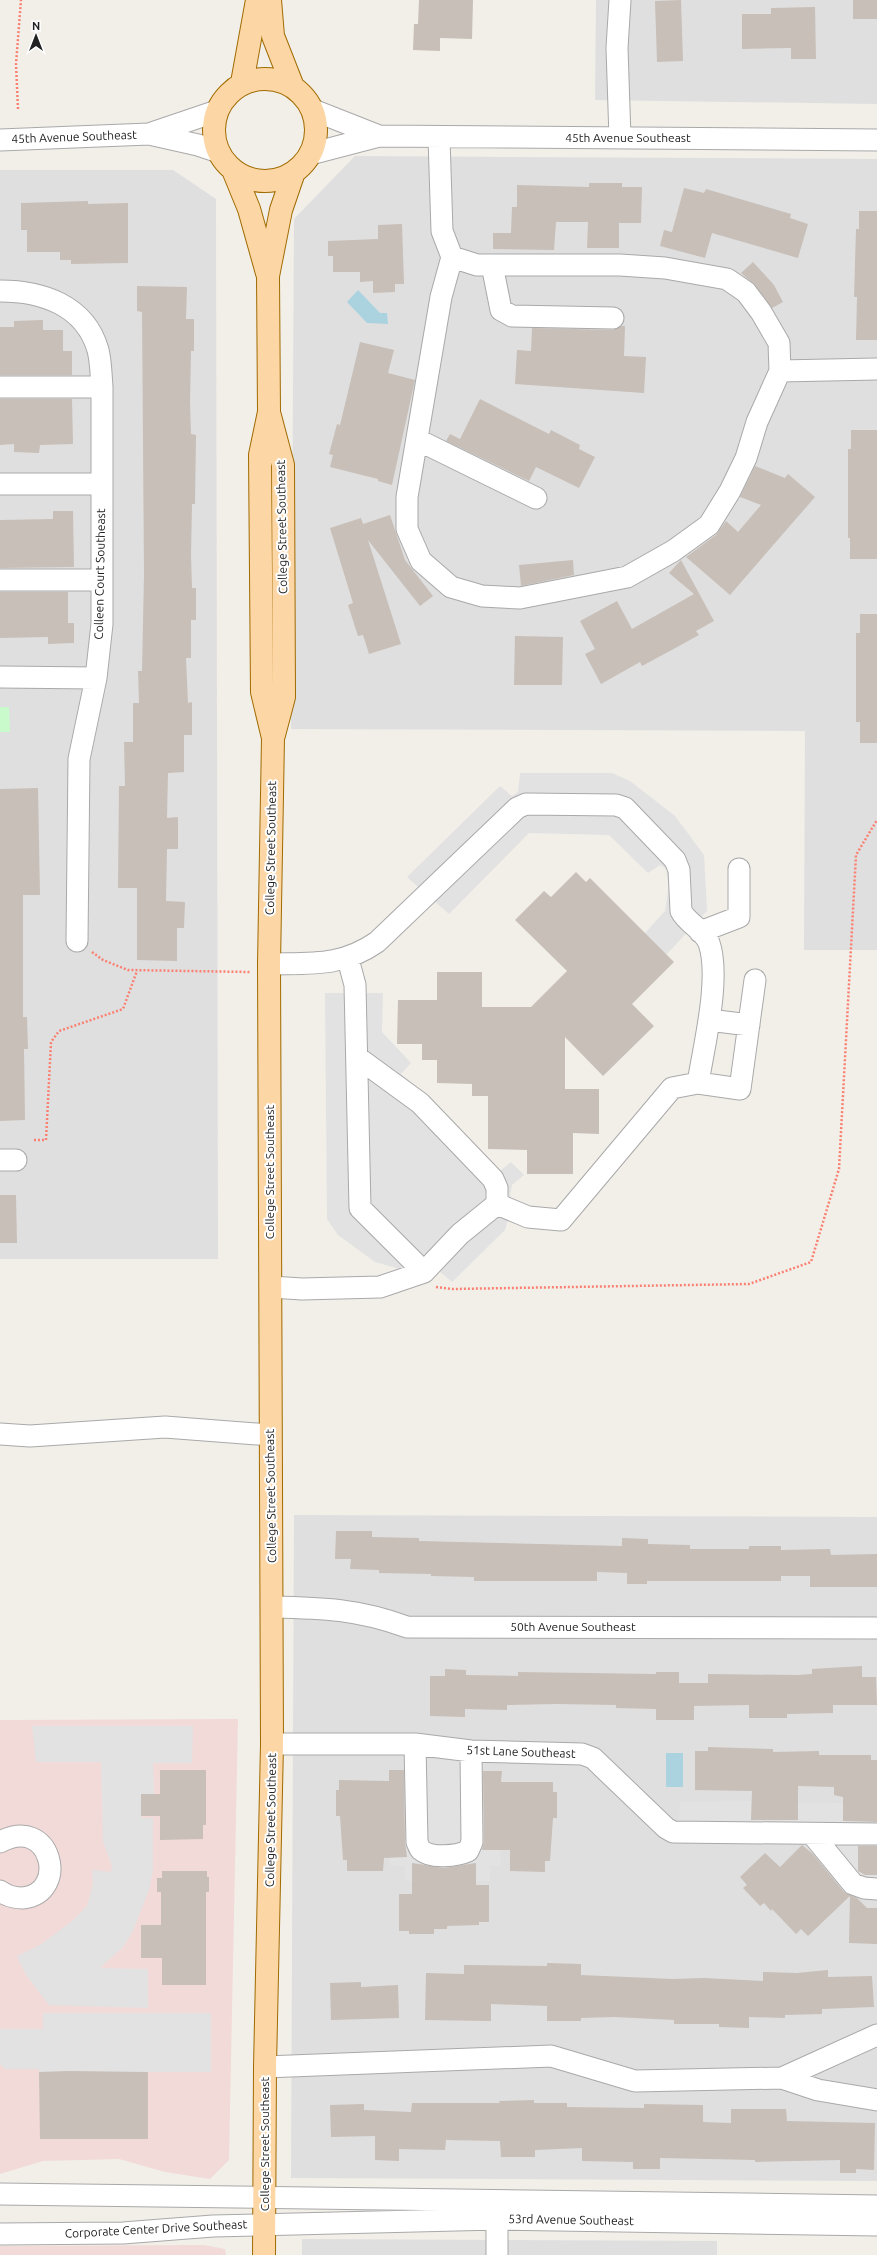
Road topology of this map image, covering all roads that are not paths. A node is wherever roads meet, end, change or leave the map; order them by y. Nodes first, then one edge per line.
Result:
1 (257, 0) edge
2 (270, 0) edge
3 (620, 0) edge
4 (242, 83) junction
5 (293, 87) junction
6 (312, 110) junction
7 (217, 111) junction
8 (149, 134) junction
9 (379, 136) junction
10 (439, 138) junction
11 (620, 138) junction
12 (0, 140) edge
13 (877, 140) edge
14 (219, 152) junction
15 (310, 154) junction
16 (233, 170) junction
17 (294, 172) junction
18 (452, 257) junction
19 (492, 265) junction
20 (268, 276) junction
21 (0, 291) edge
22 (614, 318) dead end
23 (877, 369) edge
24 (780, 371) junction
25 (0, 387) edge
26 (102, 387) junction
27 (418, 440) junction
28 (0, 484) edge
29 (101, 484) junction
30 (536, 498) dead end
31 (0, 580) edge
32 (101, 580) junction
33 (0, 677) edge
34 (96, 678) junction
35 (739, 869) dead end
36 (700, 932) junction
37 (77, 941) road end
38 (348, 959) junction
39 (269, 968) junction
40 (755, 980) dead end
41 (708, 1020) junction
42 (749, 1025) junction
43 (357, 1057) junction
44 (698, 1083) junction
45 (497, 1204) junction
46 (427, 1279) junction
47 (271, 1287) junction
48 (0, 1434) edge
49 (270, 1435) junction
50 (272, 1607) junction
51 (877, 1628) edge
52 (272, 1744) junction
53 (415, 1744) junction
54 (471, 1751) junction
55 (812, 1834) junction
56 (877, 1834) edge
57 (0, 1842) edge
58 (877, 1889) edge
59 (2, 1895) edge
60 (877, 2035) edge
61 (265, 2067) junction
62 (782, 2078) junction
63 (877, 2100) edge
64 (0, 2194) edge
65 (264, 2196) junction
66 (877, 2206) edge
67 (497, 2219) junction
68 (264, 2225) junction
69 (877, 2225) edge
70 (0, 2234) edge
71 (264, 2255) edge
72 (497, 2255) edge

1 - 4 main road
2 - 5 main road
3 - 11 street
4 - 5 main road
4 - 7 main road
5 - 6 main road
6 - 9 street, 45th Avenue Southeast
6 - 15 main road
7 - 8 street, 45th Avenue Southeast
7 - 14 main road
8 - 12 street, 45th Avenue Southeast
8 - 14 street, 45th Avenue Southeast
9 - 10 street, 45th Avenue Southeast
9 - 15 street, 45th Avenue Southeast
10 - 11 street, 45th Avenue Southeast
10 - 18 street
11 - 13 street, 45th Avenue Southeast
14 - 16 main road
15 - 17 main road
16 - 17 main road
16 - 20 main road, College Street Southeast
17 - 20 main road, College Street Southeast
18 - 19 street
18 - 27 street
19 - 22 street
19 - 24 street
20 - 39 main road, College Street Southeast
21 - 26 street, Colleen Court Southeast
23 - 24 street
24 - 27 street
25 - 26 street
26 - 29 street, Colleen Court Southeast
27 - 30 street
28 - 29 street
29 - 32 street, Colleen Court Southeast
31 - 32 street
32 - 34 street, Colleen Court Southeast
33 - 34 street
34 - 37 street, Colleen Court Southeast
35 - 36 street
36 - 38 street
36 - 41 street
38 - 39 street
38 - 43 street
39 - 47 main road, College Street Southeast
40 - 42 street
41 - 42 street
41 - 44 street
42 - 44 street
43 - 45 street
43 - 46 street
44 - 45 street
45 - 46 street
46 - 47 street
47 - 49 main road, College Street Southeast
48 - 49 street
49 - 50 main road, College Street Southeast
50 - 51 street, 50th Avenue Southeast
50 - 52 main road, College Street Southeast
52 - 53 street, 51st Lane Southeast
52 - 61 main road, College Street Southeast
53 - 54 street, 51st Lane Southeast
53 - 54 street
54 - 55 street, 51st Lane Southeast
55 - 56 street, 51st Lane Southeast
55 - 58 street
57 - 59 street
60 - 62 street
61 - 62 street
61 - 65 main road, College Street Southeast
62 - 63 street
64 - 65 street
65 - 66 street, 53rd Avenue Southeast
65 - 68 main road, College Street Southeast
67 - 68 street, 53rd Avenue Southeast
67 - 69 street, 53rd Avenue Southeast
67 - 72 street
68 - 70 street, Corporate Center Drive Southeast
68 - 71 main road, College Street Southeast

